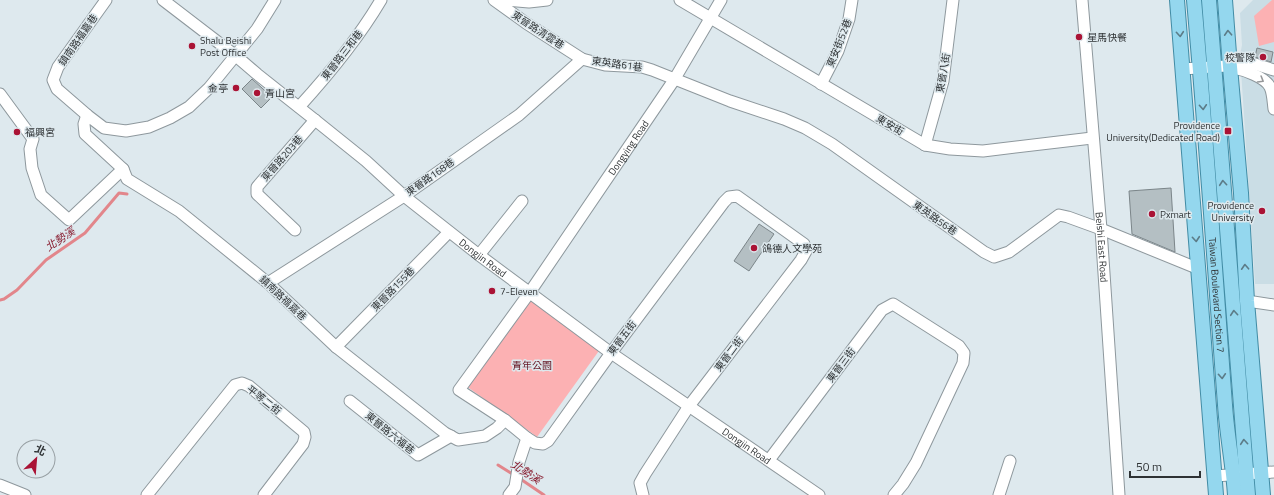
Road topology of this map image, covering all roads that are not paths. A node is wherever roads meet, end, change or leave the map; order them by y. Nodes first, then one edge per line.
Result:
1 (106, 0) edge
2 (163, 0) edge
3 (275, 0) edge
4 (381, 0) edge
5 (494, 0) edge
6 (506, 0) edge
7 (546, 0) edge
8 (680, 0) edge
9 (721, 0) edge
10 (852, 0) edge
11 (953, 0) edge
12 (1082, 0) edge
13 (1177, 0) edge
14 (1194, 0) edge
15 (1209, 0) edge
16 (1225, 0) edge
17 (711, 18) junction
18 (236, 56) junction
19 (582, 59) junction
20 (1230, 67) junction
21 (1207, 68) junction
22 (1183, 69) junction
23 (1274, 70) edge
24 (674, 80) junction
25 (821, 84) junction
26 (0, 94) edge
27 (1274, 104) edge
28 (299, 107) junction
29 (87, 115) junction
30 (315, 120) junction
31 (1092, 138) junction
32 (925, 145) junction
33 (122, 169) junction
34 (404, 196) junction
35 (522, 202) dead end
36 (777, 224) joint
37 (1101, 229) junction
38 (294, 230) dead end
39 (449, 232) junction
40 (479, 255) junction
41 (1199, 269) junction
42 (268, 283) junction
43 (530, 292) junction
44 (1247, 300) junction
45 (1274, 305) edge
46 (336, 347) junction
47 (611, 352) junction
48 (350, 401) dead end
49 (689, 406) junction
50 (505, 420) junction
51 (451, 436) junction
52 (527, 438) junction
53 (769, 460) junction
54 (1010, 461) dead end
55 (1268, 473) edge
56 (1240, 474) junction
57 (1214, 476) junction
58 (0, 484) edge
59 (25, 495) edge
60 (148, 495) edge
61 (264, 495) edge
62 (509, 495) edge
63 (643, 495) edge
64 (819, 495) edge
65 (894, 495) edge
66 (999, 495) edge
67 (1119, 495) edge
68 (1216, 495) edge
69 (1235, 495) edge
70 (1248, 495) edge
71 (1263, 495) edge

1 - 29 street, 鎮南路福嘉巷
2 - 18 street, Dongjin Road
3 - 18 street, 鎮南路福嘉巷
4 - 28 street, 東晉路三和巷
5 - 19 street, 東晉路清雲巷
6 - 7 street
8 - 17 street, 東安街
9 - 17 street, Dongying Road
10 - 25 street, 東安街52巷
11 - 32 street, 東晉八街
12 - 31 street, Beishi East Road
13 -> 22 main road, Taiwan Boulevard Section 7
14 - 21 main road, Taiwan Boulevard Section 7
15 - 21 main road, Taiwan Boulevard Section 7
20 -> 16 main road
17 - 24 street, Dongying Road
17 - 25 street, 東安街
18 - 28 street, Dongjin Road
18 - 29 street, 鎮南路福嘉巷
19 - 24 street, 東英路61巷
19 - 34 street, 東晉路168巷
20 - 21 street
20 - 23 street
20 -> 27 street
44 -> 20 main road
21 - 22 street
21 - 56 main road, Taiwan Boulevard Section 7
22 -> 41 main road, Taiwan Boulevard Section 7
24 - 37 street, 東英路56巷
24 - 43 street, Dongying Road
25 - 32 street, 東安街
26 - 33 street
28 - 30 street, Dongjin Road
29 - 33 street, 鎮南路福嘉巷
30 - 34 street, Dongjin Road
30 - 38 street, 東晉路203巷
31 - 32 street, 東安街
31 - 37 street, Beishi East Road
33 - 42 street, 鎮南路福嘉巷
34 - 39 street, Dongjin Road
34 - 42 street, 東晉路168巷
35 - 40 street
36 - 47 street, 東晉五街
36 - 49 street, 東晉二街
37 - 41 street, 東英路56巷
37 - 67 street, Beishi East Road
39 - 40 street, Dongjin Road
39 - 46 street, 東晉路155巷
40 - 43 street, Dongjin Road
41 -> 57 main road, Taiwan Boulevard Section 7
42 - 46 street, 鎮南路福嘉巷
43 - 47 street, Dongjin Road
43 - 50 street, 東晉五街
44 - 45 street
44 - 55 main road
46 - 51 street, 鎮南路福嘉巷
47 - 49 street, Dongjin Road
47 - 52 street, 東晉五街
48 - 51 street, 東晉路六福巷
49 - 53 street, Dongjin Road
49 - 63 street, 東晉二街
50 - 51 street, 鎮南路福嘉巷
50 - 52 street, 東晉五街
52 - 62 street
53 - 64 street, Dongjin Road
53 - 65 street, 東晉三街
54 - 66 street
55 - 56 street
55 - 71 main road
56 - 57 street
56 - 69 main road, Taiwan Boulevard Section 7
56 - 70 main road, Taiwan Boulevard Section 7
57 - 68 main road, Taiwan Boulevard Section 7
58 - 59 street
60 - 61 street, 平等二街

